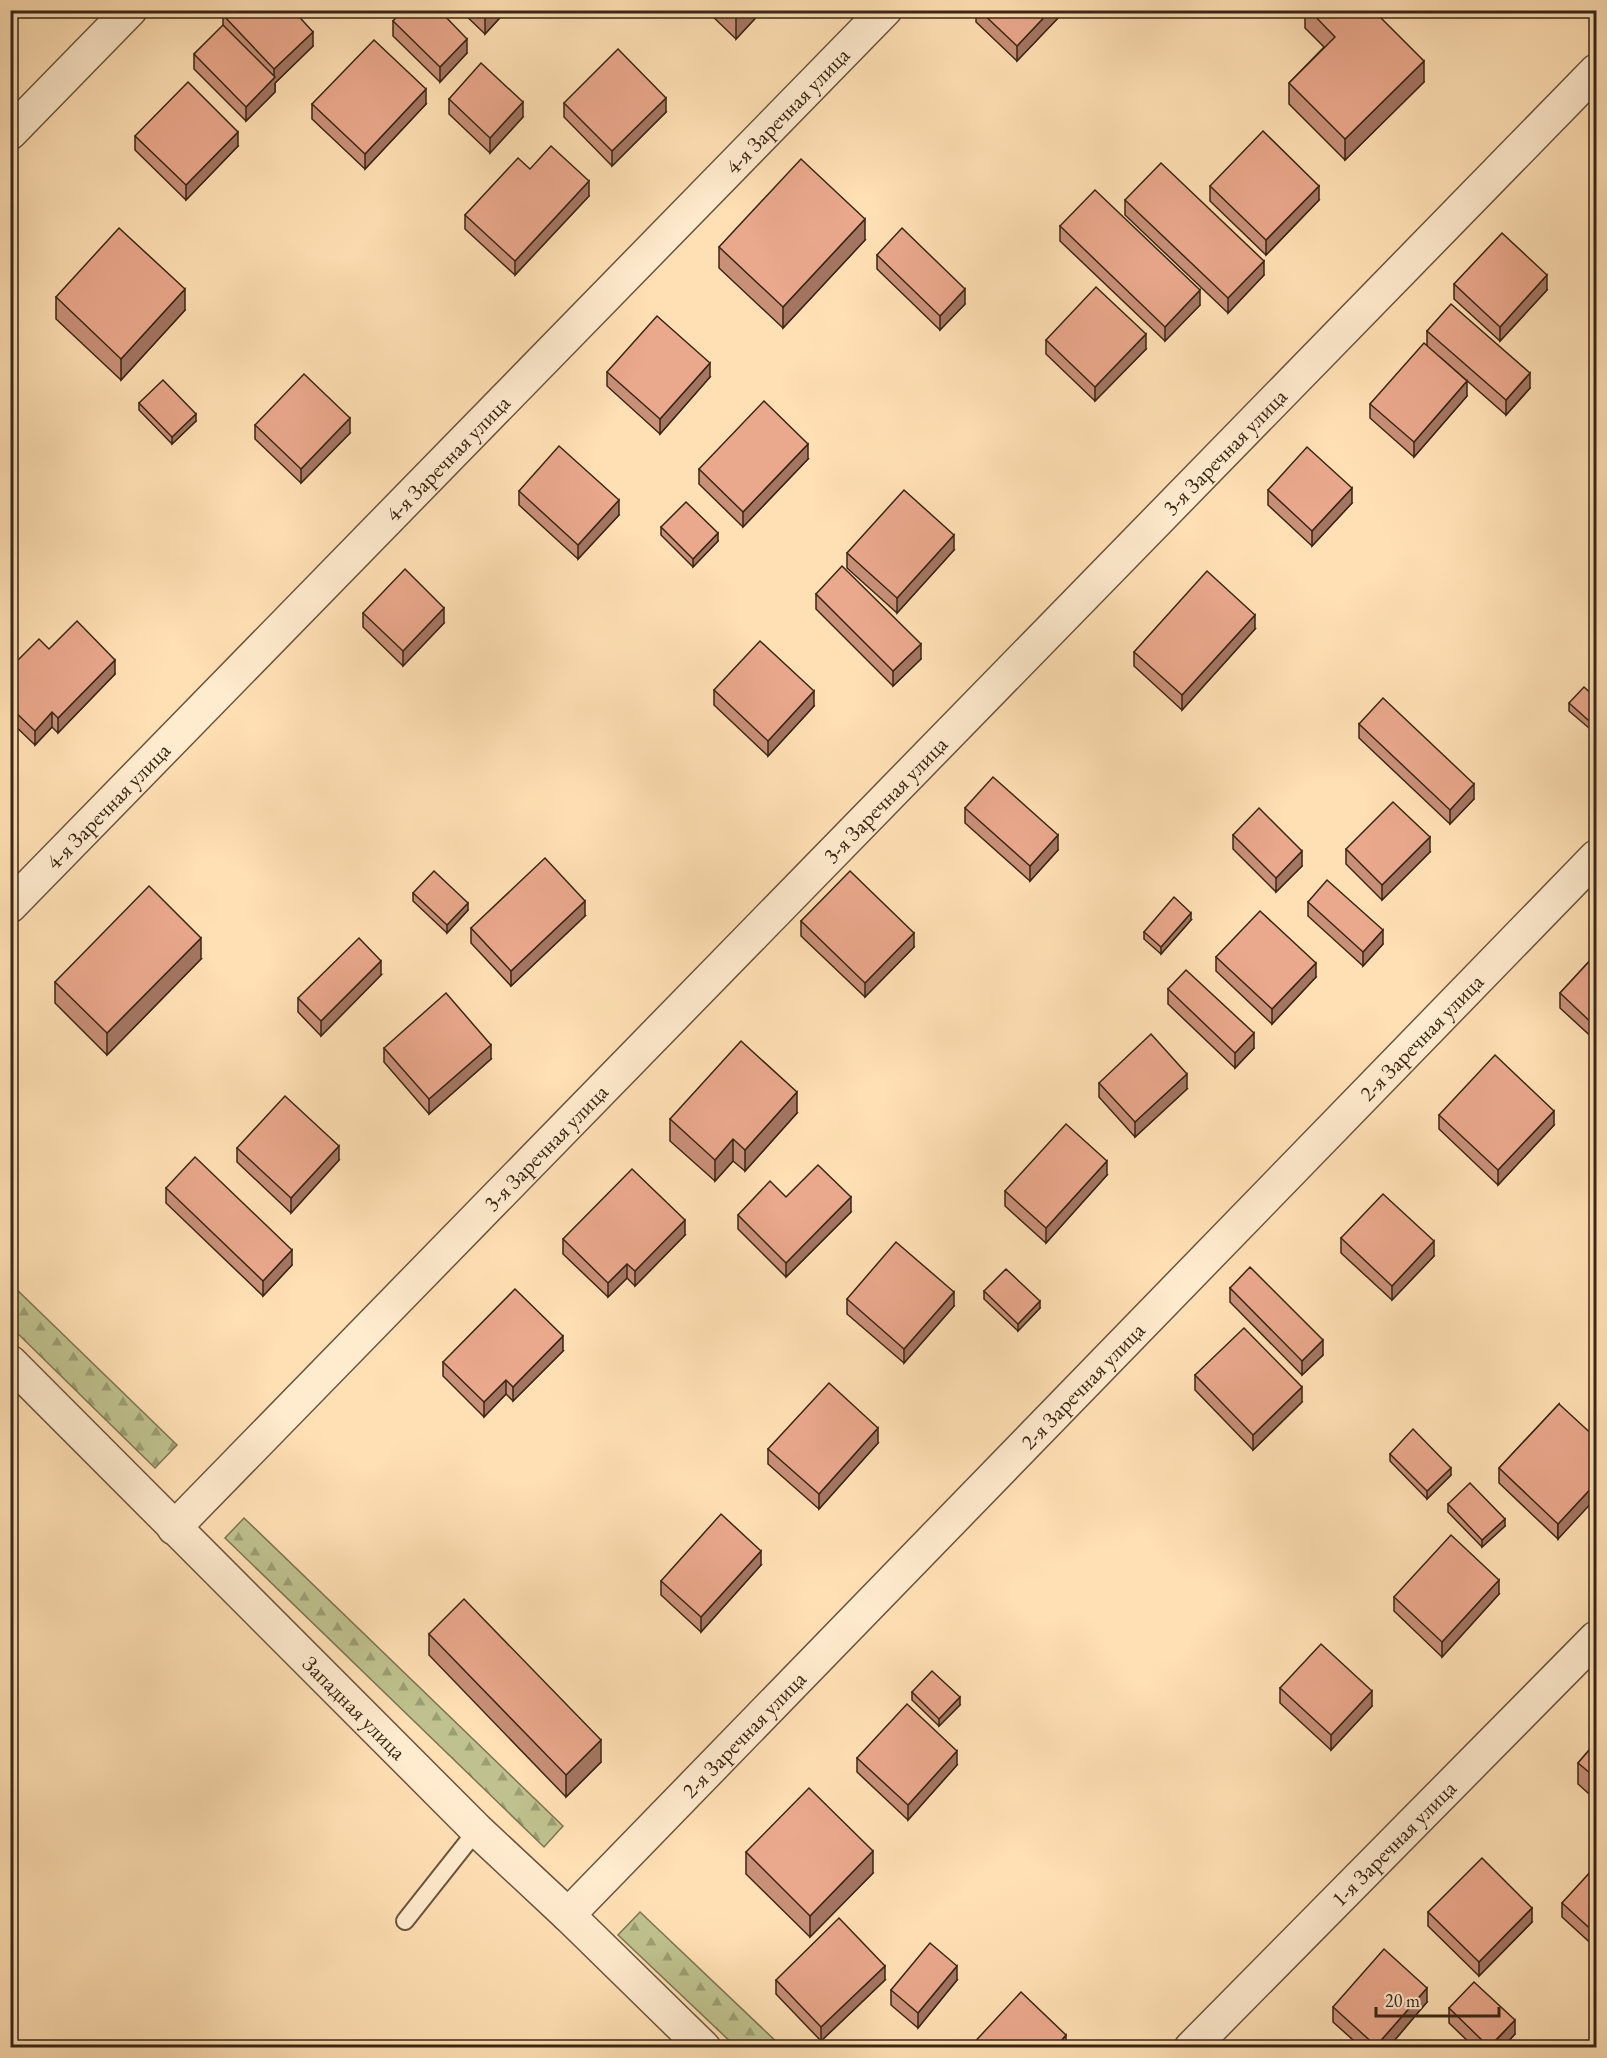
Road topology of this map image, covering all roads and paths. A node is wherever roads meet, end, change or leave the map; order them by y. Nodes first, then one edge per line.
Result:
1 (130, 10) edge
2 (885, 10) edge
3 (1596, 71) edge
4 (10, 134) edge
5 (1596, 856) edge
6 (10, 906) edge
7 (10, 1362) edge
8 (174, 1527) junction
9 (1596, 1638) edge
10 (477, 1830) junction
11 (568, 1915) junction
12 (405, 1921) dead end
13 (704, 2048) edge
14 (1191, 2048) edge

1 - 4 street
2 - 6 street, 4-я Заречная улица
3 - 8 street, 3-я Заречная улица
5 - 11 street, 2-я Заречная улица
7 - 8 street, Западная улица
8 - 10 street, Западная улица
9 - 14 street, 1-я Заречная улица
10 - 11 street, Западная улица
10 - 12 lane
11 - 13 street, Западная улица

